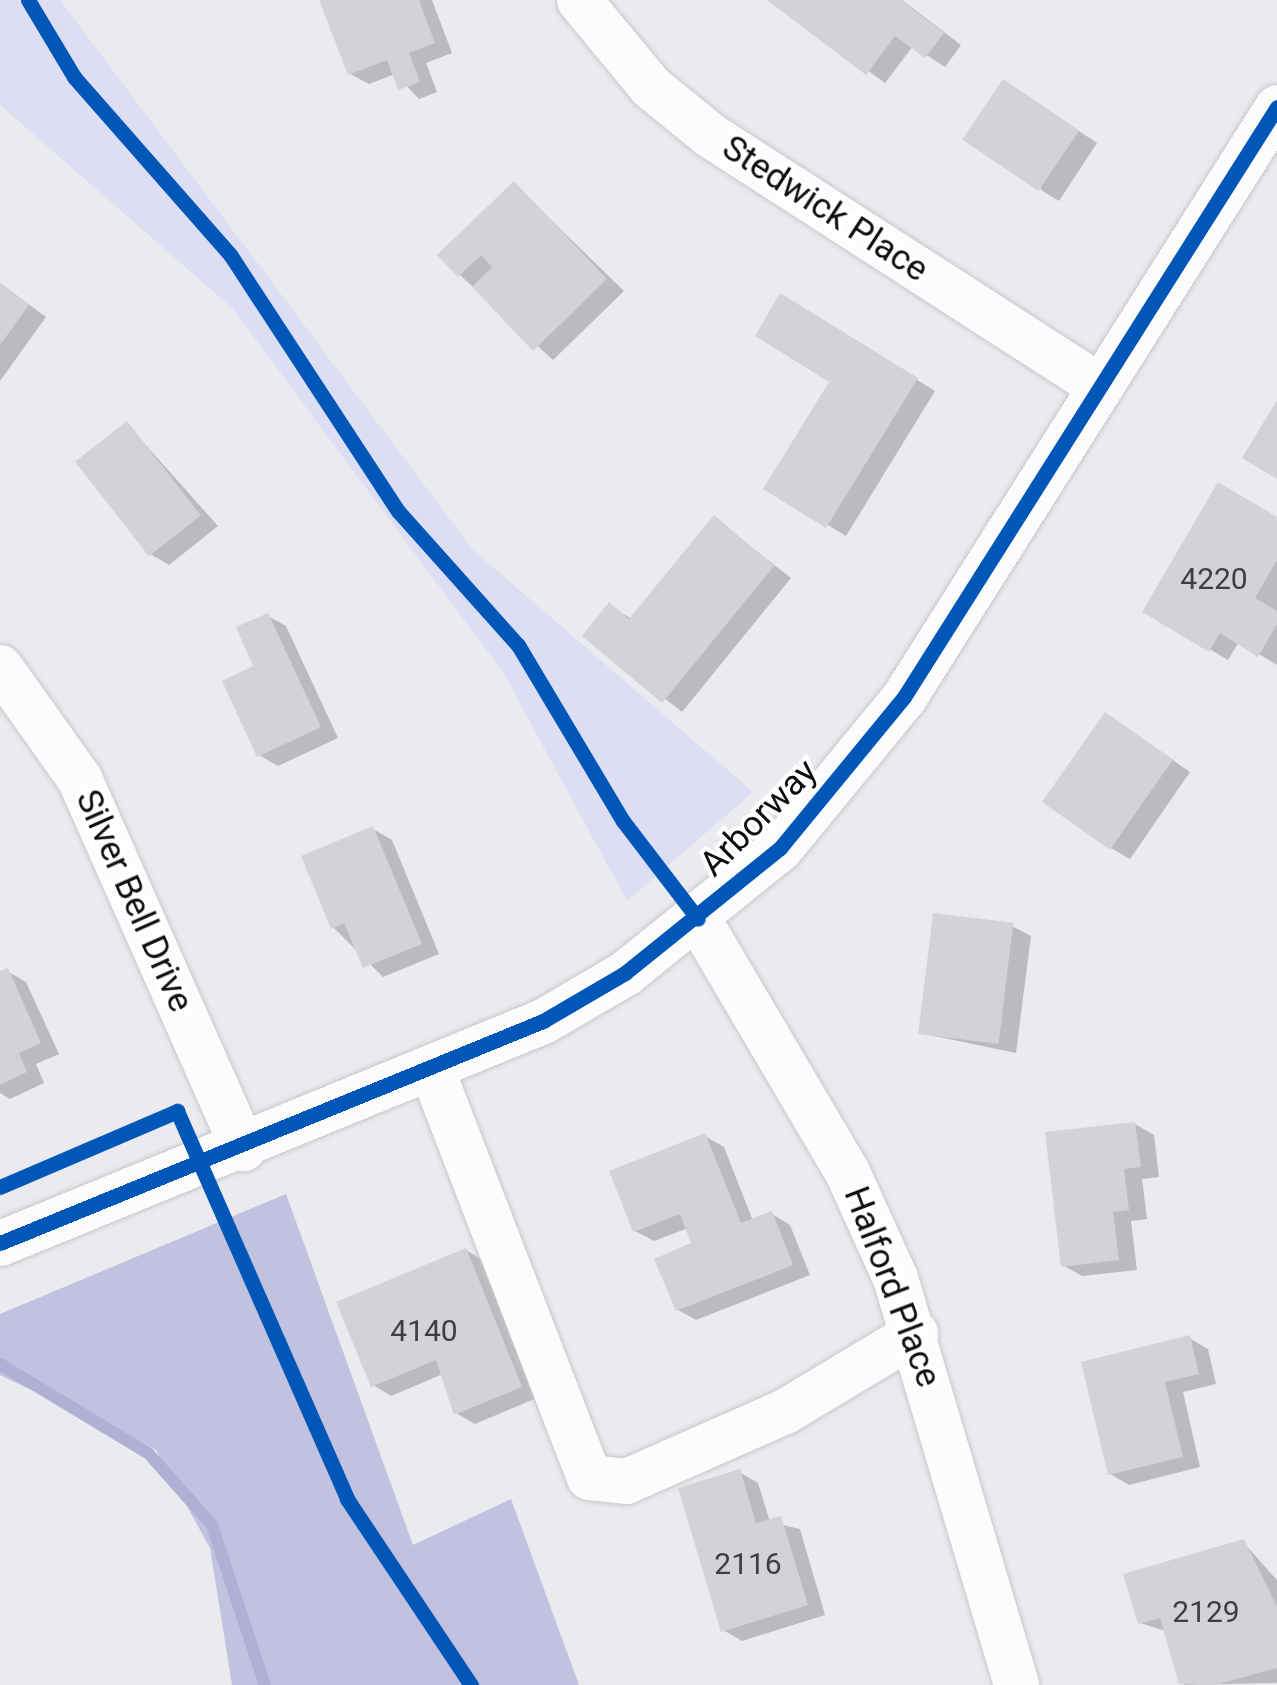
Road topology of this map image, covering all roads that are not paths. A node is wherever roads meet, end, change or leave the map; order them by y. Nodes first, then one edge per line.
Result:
1 (579, 0) edge
2 (1277, 108) edge
3 (1098, 385) junction
4 (0, 667) edge
5 (698, 919) junction
6 (431, 1068) junction
7 (244, 1148) junction
8 (0, 1243) edge
9 (915, 1333) junction
10 (1016, 1685) edge

1 - 3 street, Stedwick Place
2 - 3 street, Arborway
3 - 5 street, Arborway
4 - 7 street, Silver Bell Drive
5 - 6 street, Arborway
5 - 9 street, Halford Place
6 - 7 street, Arborway
6 - 9 street
7 - 8 street, Arborway
9 - 10 street, Halford Place

